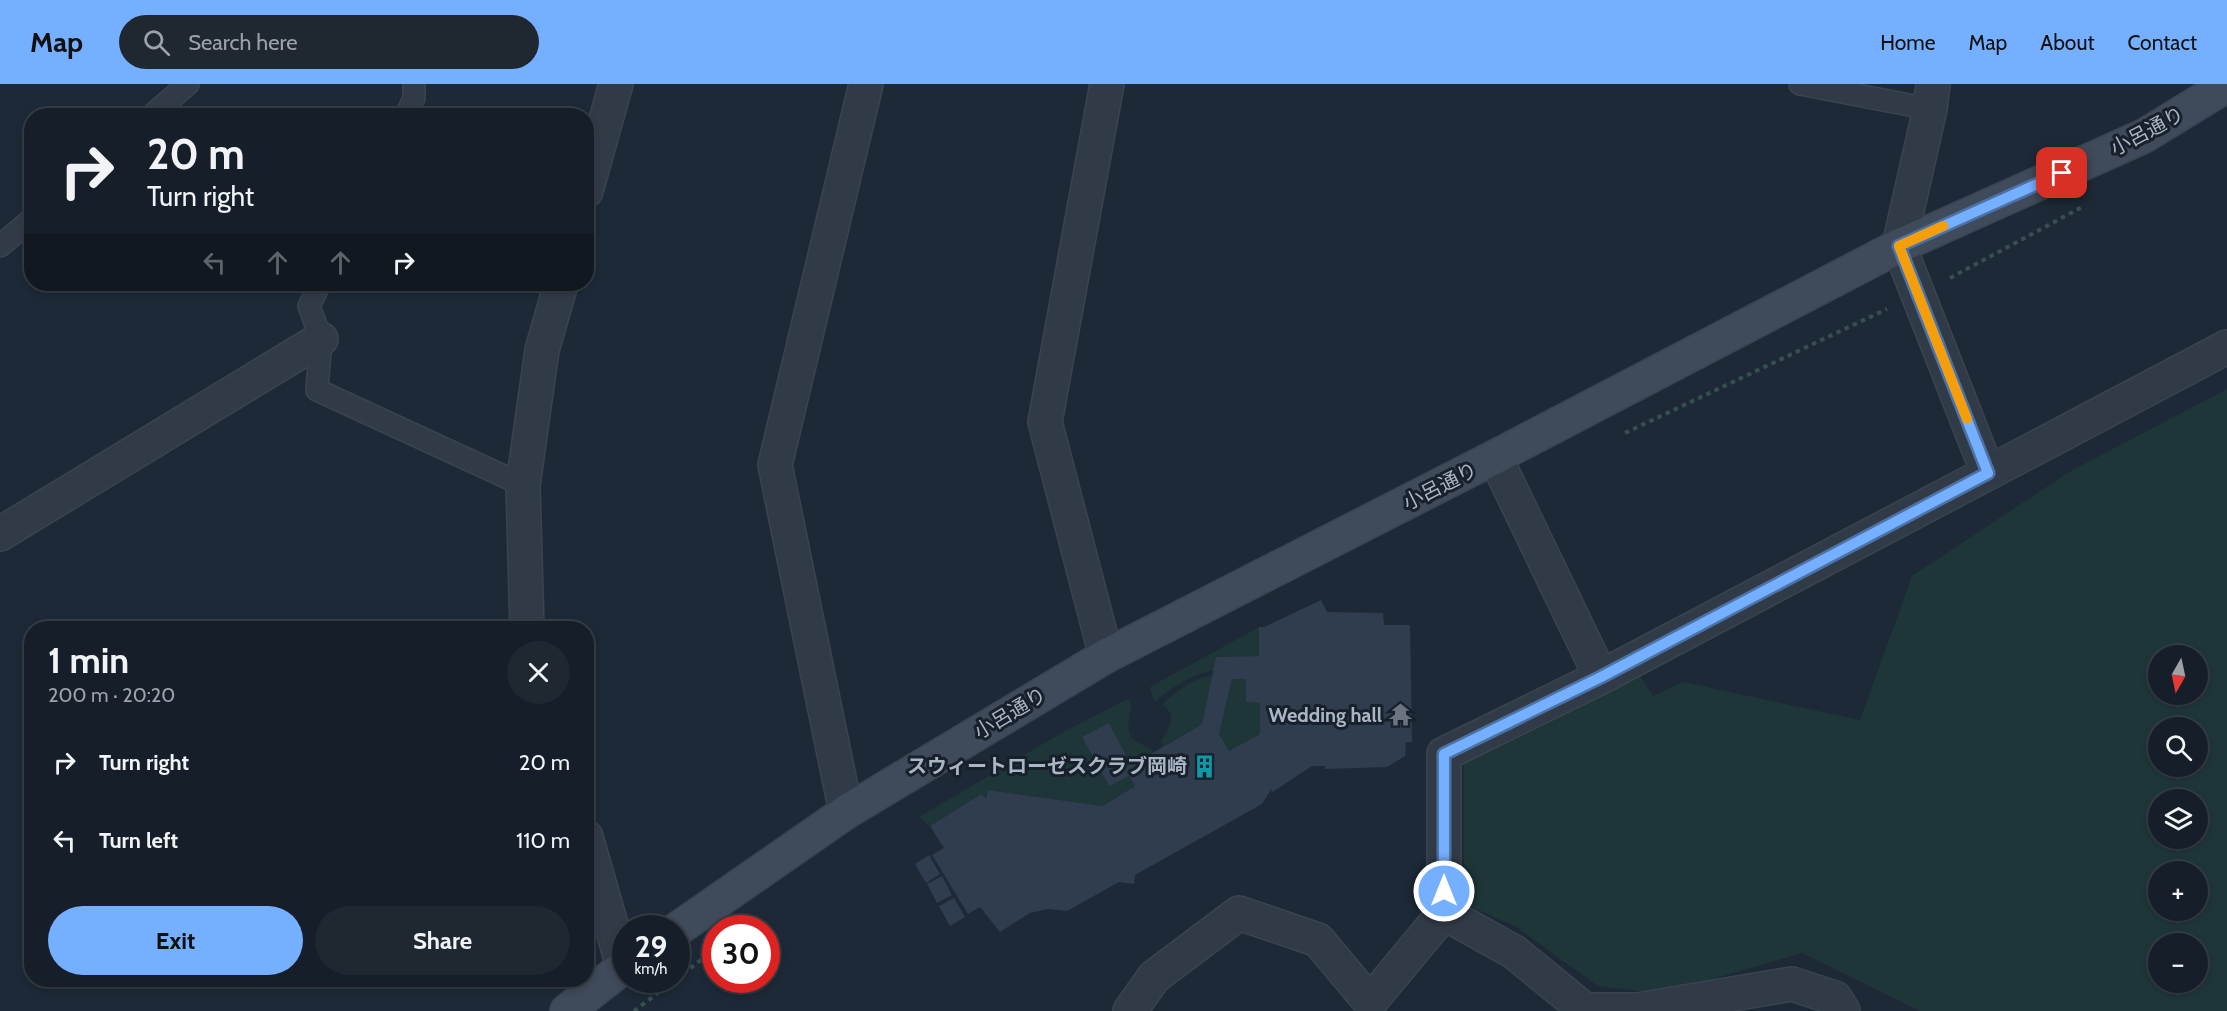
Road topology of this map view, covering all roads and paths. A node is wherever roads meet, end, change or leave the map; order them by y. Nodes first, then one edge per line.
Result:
1 (188, 84) edge
2 (414, 84) edge
3 (616, 84) edge
4 (866, 84) edge
5 (1107, 84) edge
6 (1800, 84) edge
7 (2227, 85) edge
8 (1931, 96) edge
9 (160, 108) edge
10 (410, 108) edge
11 (594, 162) edge
12 (2086, 204) dead end
13 (24, 226) edge
14 (0, 246) edge
15 (1899, 246) junction
16 (316, 291) edge
17 (559, 291) edge
18 (1918, 295) junction
19 (321, 339) junction
20 (2227, 347) edge
21 (1616, 437) dead end
22 (1495, 457) junction
23 (1988, 473) junction
24 (522, 485) junction
25 (0, 534) edge
26 (527, 621) edge
27 (1106, 656) junction
28 (1601, 677) junction
29 (846, 812) junction
30 (594, 864) edge
31 (1444, 914) junction
32 (690, 920) edge
33 (612, 925) edge
34 (612, 977) edge
35 (658, 993) edge
36 (580, 1008) edge
37 (634, 1011) edge
38 (1130, 1011) edge
39 (1843, 1011) edge

1 - 9 lane
2 - 10 lane
3 - 11 street
4 - 29 street
5 - 27 street
6 - 8 lane
7 - 15 street, 小呂通り
8 - 15 street
12 - 18 path
13 - 14 lane
15 - 18 street
15 - 22 street, 小呂通り
16 - 19 lane
17 - 24 street
18 - 21 path
18 - 23 street
19 - 24 lane
19 - 25 street
20 - 23 street
22 - 27 street, 小呂通り
22 - 28 street
23 - 28 street
24 - 26 street
27 - 29 street, 小呂通り
28 - 31 street
29 - 32 street, 小呂通り
30 - 33 street
31 - 38 street
31 - 39 street
34 - 36 street
35 - 37 path

